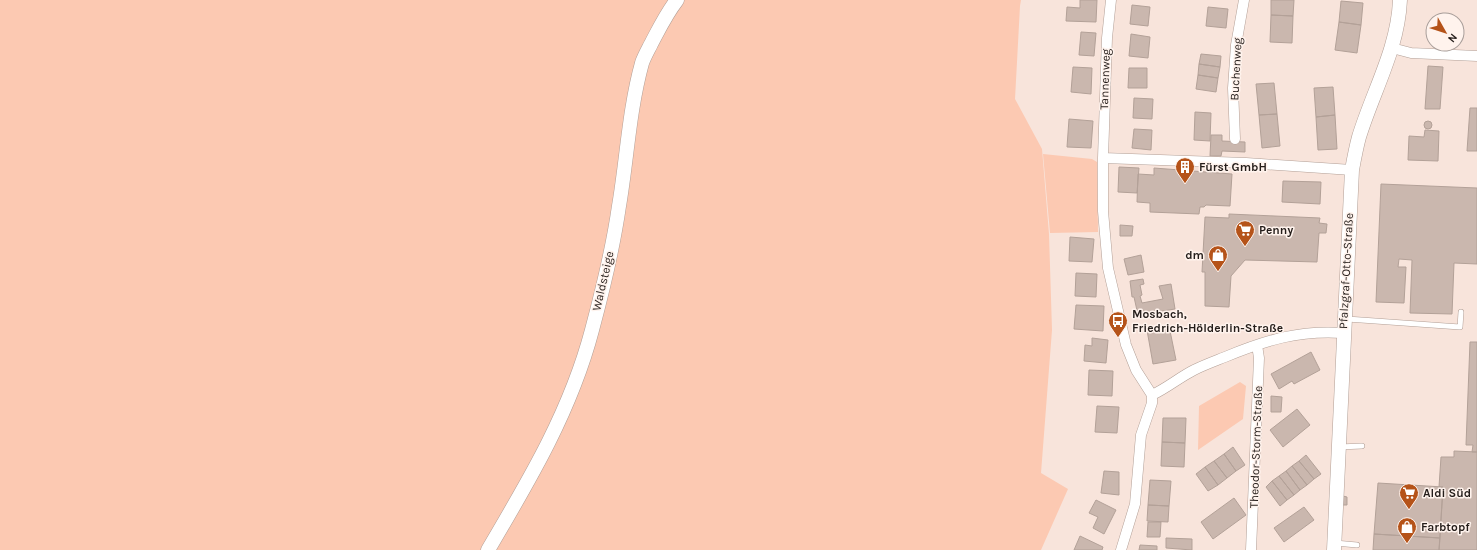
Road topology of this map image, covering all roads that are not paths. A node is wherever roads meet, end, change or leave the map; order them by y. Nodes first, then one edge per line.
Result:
1 (677, 0) edge
2 (1111, 0) edge
3 (1244, 0) edge
4 (1400, 0) edge
5 (1392, 48) junction
6 (1477, 56) edge
7 (1235, 139) dead end
8 (1103, 158) junction
9 (1352, 170) junction
10 (1461, 312) dead end
11 (1344, 318) junction
12 (1343, 333) junction
13 (1257, 345) junction
14 (1152, 395) junction
15 (1362, 446) dead end
16 (1339, 447) junction
17 (1357, 545) dead end
18 (1334, 547) edge
19 (488, 550) edge
20 (1121, 550) edge
21 (1251, 550) edge

1 - 19 street, Waldsteige
2 - 8 street, Tannenweg
3 - 7 street, Buchenweg
4 - 5 street, Pfalzgraf-Otto-Straße
5 - 6 street
5 - 9 street, Pfalzgraf-Otto-Straße
8 - 9 street
8 - 14 street, Tannenweg
9 - 11 street, Pfalzgraf-Otto-Straße
10 - 11 lane
11 - 12 street, Pfalzgraf-Otto-Straße
12 - 13 street
12 - 16 street, Pfalzgraf-Otto-Straße
13 - 14 street
13 - 21 street, Theodor-Storm-Straße
14 - 20 street
15 - 16 lane
16 - 18 street, Pfalzgraf-Otto-Straße
17 - 18 lane

